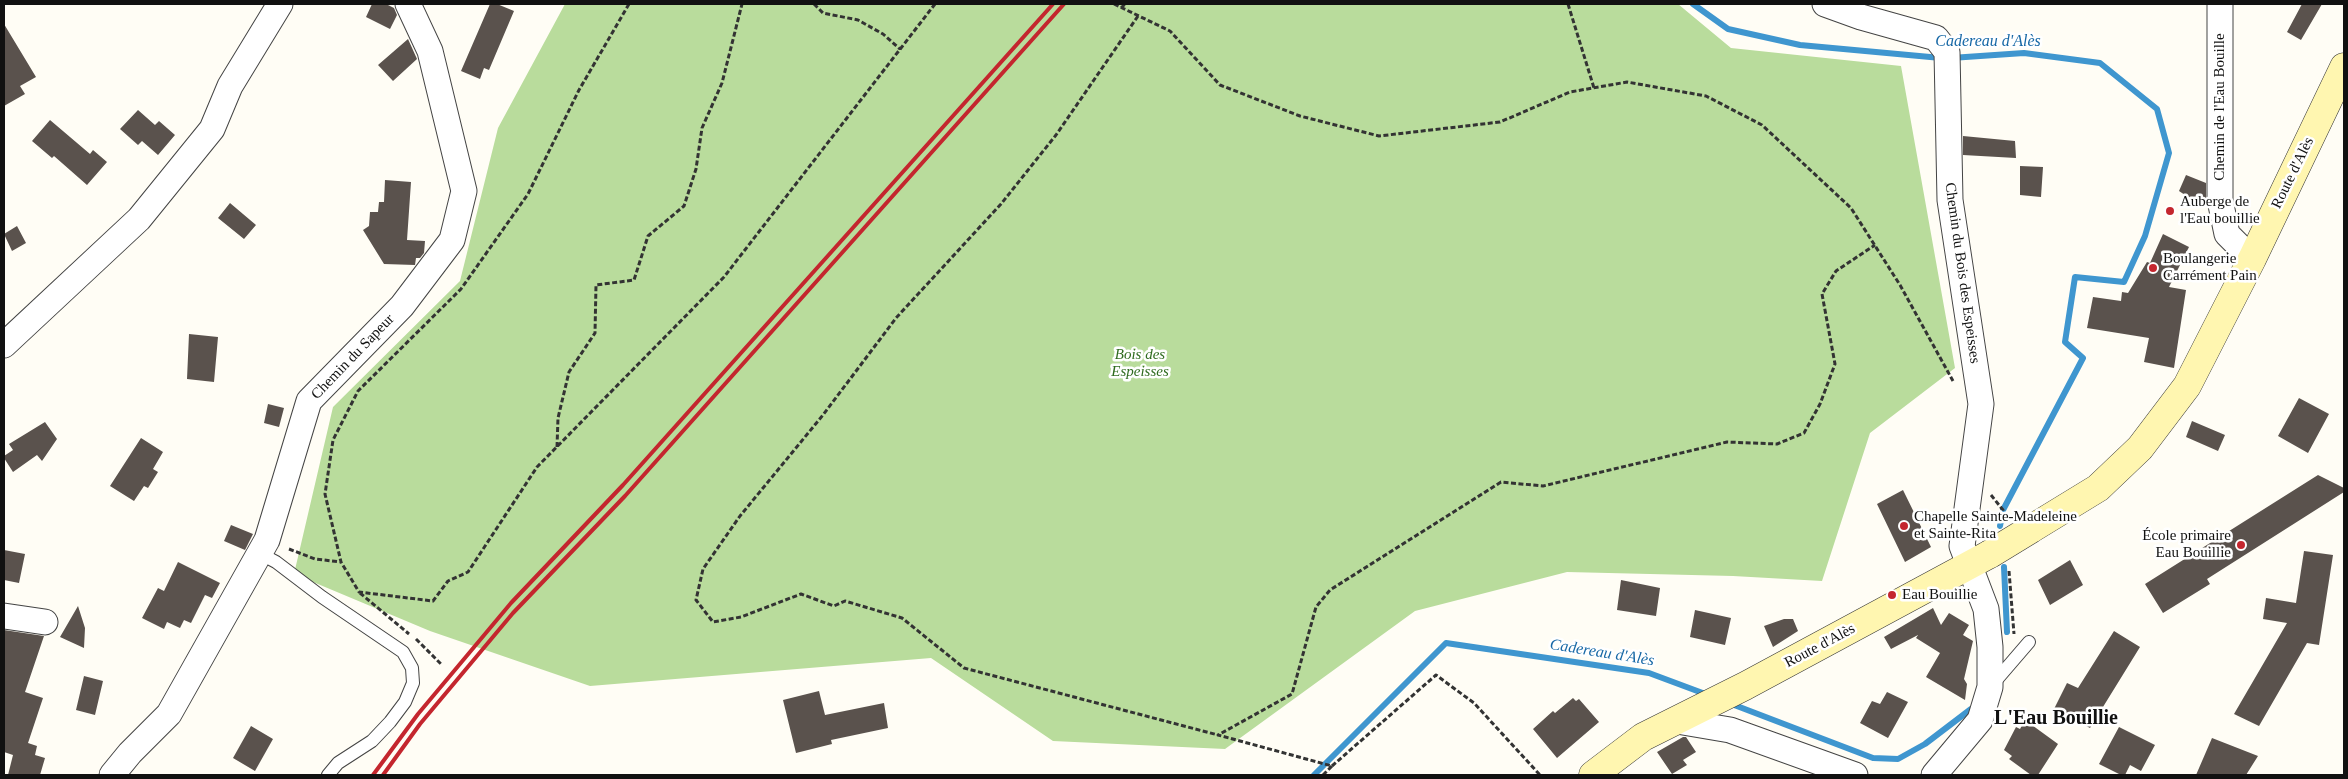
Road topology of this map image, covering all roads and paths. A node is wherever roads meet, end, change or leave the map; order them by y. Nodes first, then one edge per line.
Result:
1 (280, 4) edge
2 (408, 4) edge
3 (629, 4) edge
4 (742, 4) edge
5 (814, 4) edge
6 (935, 4) edge
7 (1114, 4) edge
8 (1125, 4) edge
9 (1568, 4) edge
10 (1825, 4) edge
11 (2220, 4) edge
12 (1121, 8) junction
13 (1138, 16) junction
14 (900, 49) junction
15 (2344, 67) edge
16 (1594, 88) junction
17 (1875, 245) junction
18 (2252, 259) junction
19 (4, 345) edge
20 (1954, 383) dead end
21 (557, 447) junction
22 (263, 547) junction
23 (1980, 559) junction
24 (341, 562) junction
25 (359, 592) junction
26 (4, 616) edge
27 (45, 622) dead end
28 (2029, 642) dead end
29 (442, 665) dead end
30 (1990, 687) junction
31 (1676, 721) junction
32 (1218, 735) junction
33 (1332, 766) junction
34 (112, 775) edge
35 (328, 775) edge
36 (1323, 775) edge
37 (1540, 775) edge
38 (1593, 775) edge
39 (1855, 775) edge
40 (1934, 775) edge

1 - 19 street
2 - 22 street, Chemin du Sapeur
3 - 24 path
4 - 21 path
5 - 14 path
6 - 14 path
7 - 12 path
8 - 12 path
9 - 16 path
10 - 23 street, Chemin du Bois des Espeisses
11 - 18 street, Chemin de l'Eau Bouille
12 - 13 path
13 - 16 path
13 - 32 path
14 - 21 path
15 - 18 main road, Route d'Alès
16 - 17 path
17 - 20 path
17 - 32 path
18 - 23 main road, Route d'Alès, bridge
21 - 25 path
22 - 24 path
22 - 34 street, Chemin du Sapeur
22 - 35 lane
23 - 30 street, Chemin du Bois des Espeisses
23 - 31 main road, Route d'Alès
24 - 25 path
25 - 29 path
26 - 27 street
28 - 30 lane
30 - 40 street, Chemin du Bois des Espeisses
31 - 38 main road, Route d'Alès
31 - 39 street
32 - 33 path
33 - 36 path
33 - 37 path

